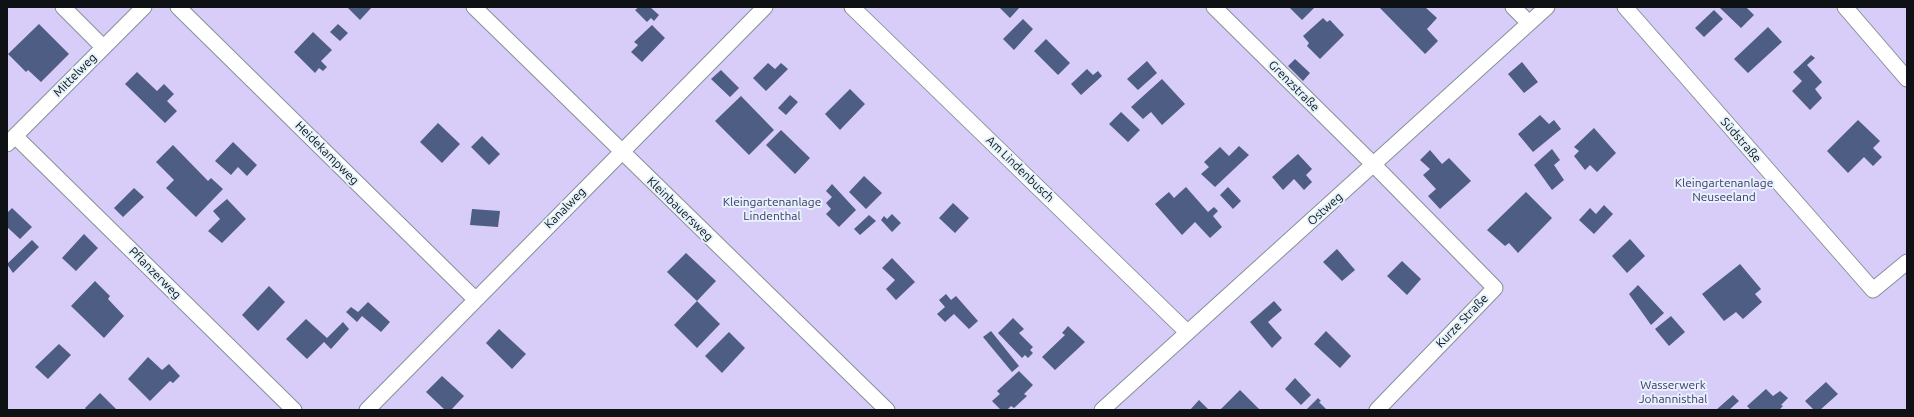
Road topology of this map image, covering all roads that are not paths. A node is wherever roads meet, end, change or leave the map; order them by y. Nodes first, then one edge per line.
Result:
1 (62, 7) edge
2 (144, 7) edge
3 (178, 7) edge
4 (474, 7) edge
5 (765, 7) edge
6 (852, 7) edge
7 (1214, 7) edge
8 (1513, 7) edge
9 (1547, 7) edge
10 (1625, 7) edge
11 (1845, 7) edge
12 (1529, 23) junction
13 (103, 47) junction
14 (1907, 80) edge
15 (10, 141) edge
16 (621, 151) junction
17 (1374, 164) junction
18 (1907, 262) edge
19 (475, 299) junction
20 (1187, 332) junction
21 (294, 410) edge
22 (367, 410) edge
23 (887, 410) edge
24 (1102, 410) edge
25 (1377, 410) edge

1 - 13 lane
2 - 13 lane, Mittelweg
3 - 19 lane, Heidekampweg
4 - 16 lane, Kleinbauersweg
5 - 16 lane, Kanalweg
6 - 20 lane, Am Lindenbusch
7 - 17 lane, Grenzstraße
8 - 12 lane
9 - 12 lane, Ostweg
10 - 18 lane, Südstraße
11 - 14 lane
12 - 17 lane, Ostweg
13 - 15 lane, Mittelweg
15 - 21 lane, Pflanzerweg
16 - 19 lane, Kanalweg
16 - 23 lane, Kleinbauersweg
17 - 20 lane, Ostweg
17 - 25 lane, Kurze Straße
19 - 22 lane, Kanalweg
20 - 24 lane, Ostweg

